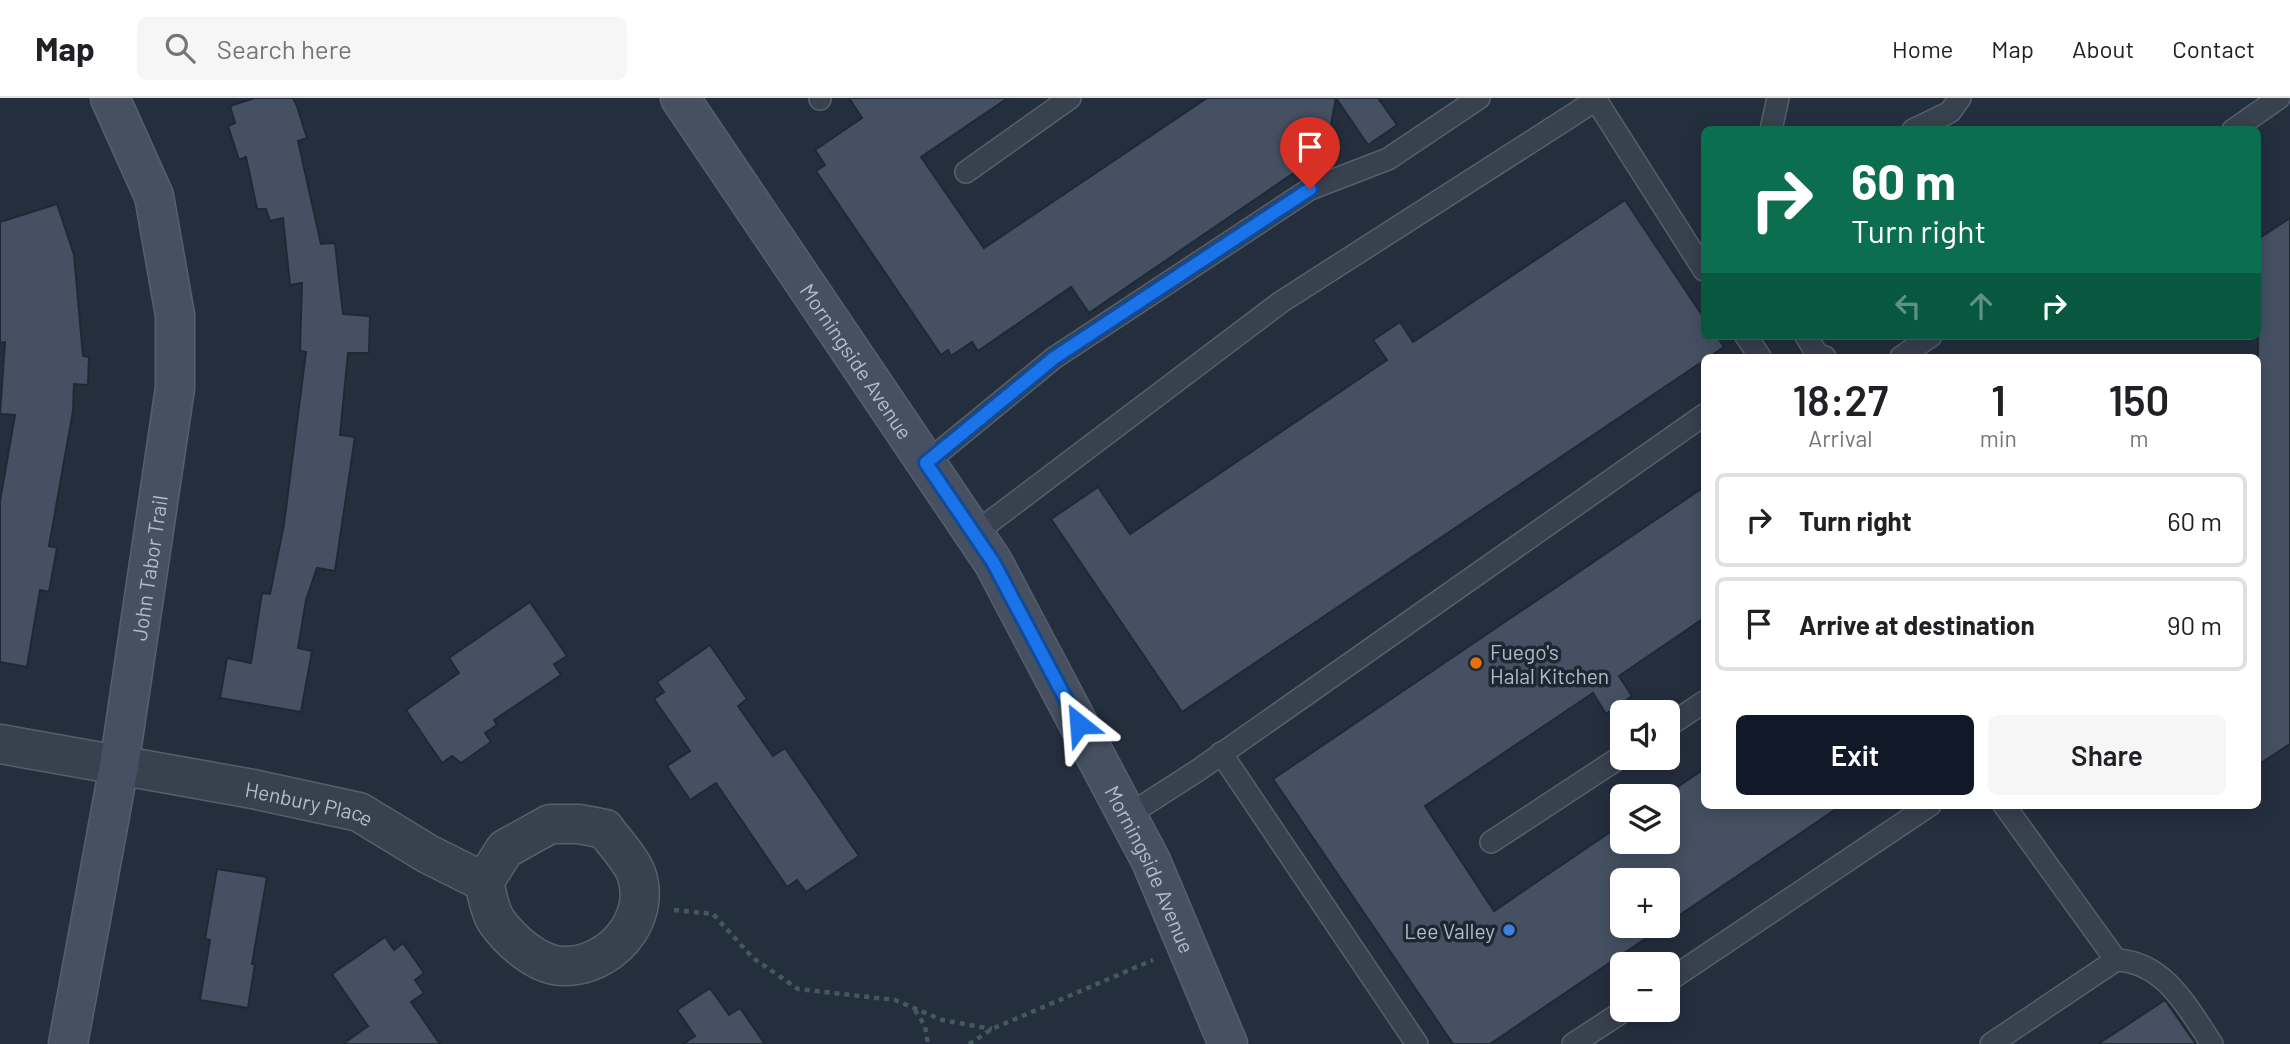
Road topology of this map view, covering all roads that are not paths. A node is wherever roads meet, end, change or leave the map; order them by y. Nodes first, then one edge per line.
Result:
1 (110, 98) edge
2 (680, 98) edge
3 (1070, 98) edge
4 (1479, 98) edge
5 (1778, 98) edge
6 (1960, 98) edge
7 (2279, 98) edge
8 (1772, 126) edge
9 (1921, 126) edge
10 (2238, 126) edge
11 (966, 172) dead end
12 (1701, 265) edge
13 (1930, 345) edge
14 (1908, 354) edge
15 (1701, 417) edge
16 (926, 463) junction
17 (974, 534) junction
18 (1701, 704) edge
19 (1680, 718) edge
20 (0, 744) edge
21 (1222, 753) junction
22 (1610, 764) edge
23 (119, 766) junction
24 (1924, 809) edge
25 (2007, 809) edge
26 (1128, 816) junction
27 (1491, 842) dead end
28 (484, 882) junction
29 (2116, 960) junction
30 (1680, 973) edge
31 (1610, 1020) edge
32 (68, 1044) edge
33 (1228, 1044) edge
34 (1418, 1044) edge
35 (1573, 1044) edge
36 (1991, 1044) edge
37 (2212, 1044) edge

1 - 23 main road, John Tabor Trail
2 - 16 main road, Morningside Avenue
3 - 11 lane
4 - 16 lane
5 - 8 lane
6 - 9 lane
7 - 10 lane
12 - 17 lane
13 - 14 lane
15 - 21 lane
16 - 17 main road, Morningside Avenue
17 - 26 main road, Morningside Avenue
18 - 19 lane
20 - 23 street, Henbury Place
21 - 26 lane
21 - 34 lane
22 - 27 lane
23 - 28 street, Henbury Place
23 - 32 main road, John Tabor Trail
24 - 30 lane
25 - 29 lane
26 - 33 main road, Morningside Avenue
28 - 28 street
29 - 36 lane
29 - 37 lane
31 - 35 lane

